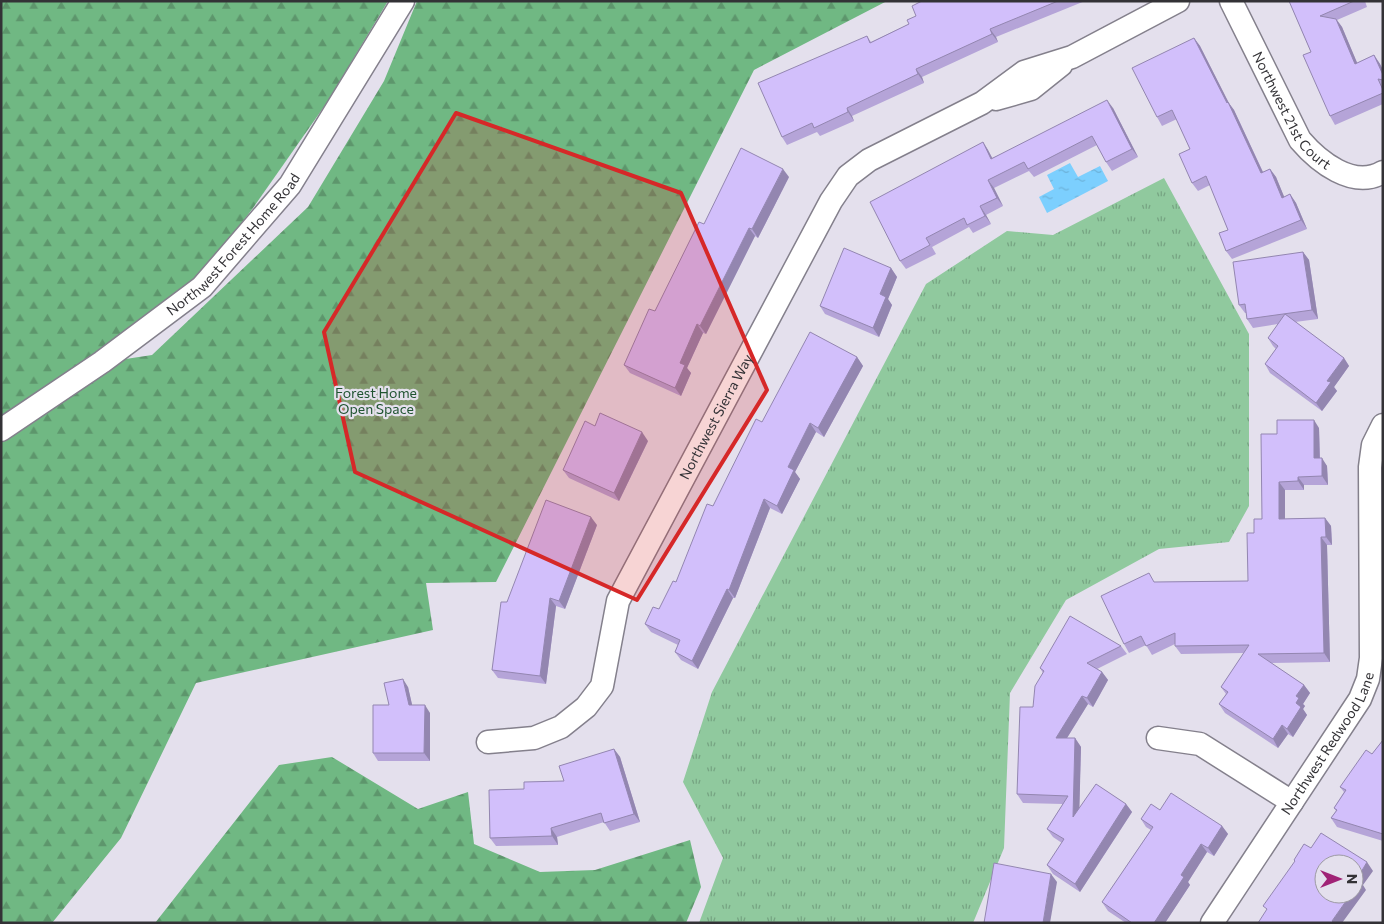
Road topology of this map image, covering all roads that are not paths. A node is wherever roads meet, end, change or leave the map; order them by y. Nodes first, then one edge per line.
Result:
1 (403, 1) edge
2 (1178, 1) edge
3 (1231, 1) edge
4 (1383, 172) edge
5 (1383, 425) edge
6 (1, 430) edge
7 (1158, 738) dead end
8 (488, 742) dead end
9 (1292, 802) junction
10 (1212, 923) edge

1 - 6 street, Northwest Forest Home Road
2 - 8 street, Northwest Sierra Way
3 - 4 street, Northwest 21st Court
5 - 9 street, Northwest Redwood Lane
7 - 9 street
9 - 10 street, Northwest Redwood Lane

